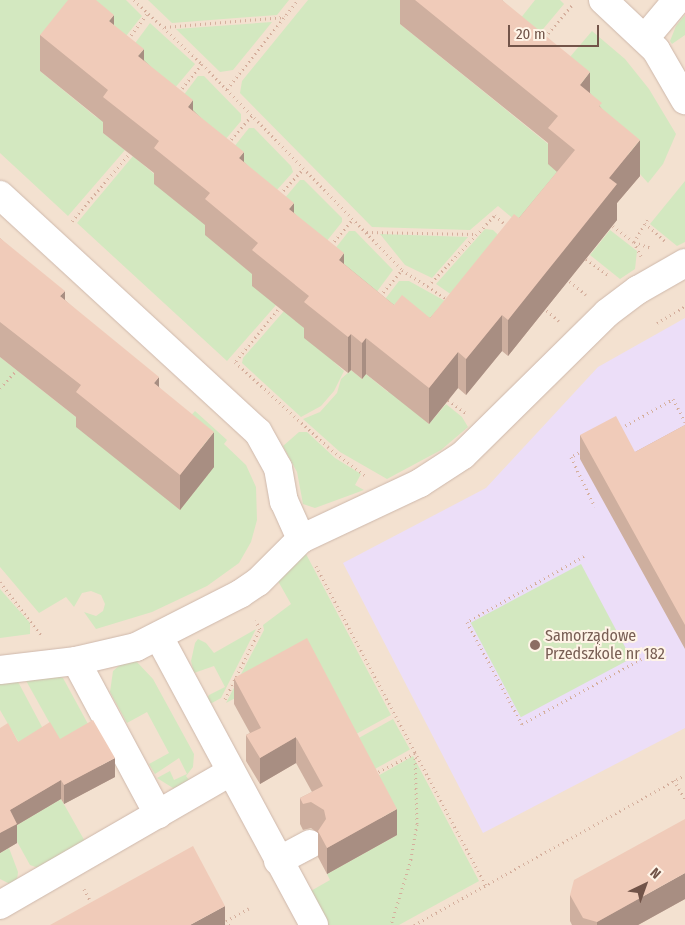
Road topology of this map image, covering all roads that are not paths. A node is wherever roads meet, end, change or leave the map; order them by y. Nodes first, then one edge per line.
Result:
1 (604, 0) edge
2 (677, 0) edge
3 (646, 37) junction
4 (685, 100) edge
5 (0, 195) edge
6 (678, 254) edge
7 (301, 539) junction
8 (159, 637) junction
9 (66, 662) junction
10 (0, 670) edge
11 (230, 772) junction
12 (158, 814) junction
13 (310, 844) dead end
14 (278, 861) junction
15 (0, 905) edge
16 (314, 925) edge

1 - 3 street
2 - 3 street
3 - 4 street
5 - 7 street
6 - 7 street
7 - 8 street
8 - 9 street
8 - 11 street
9 - 10 street
9 - 12 street
11 - 12 street
11 - 14 street
12 - 15 street
13 - 14 street
14 - 16 street

